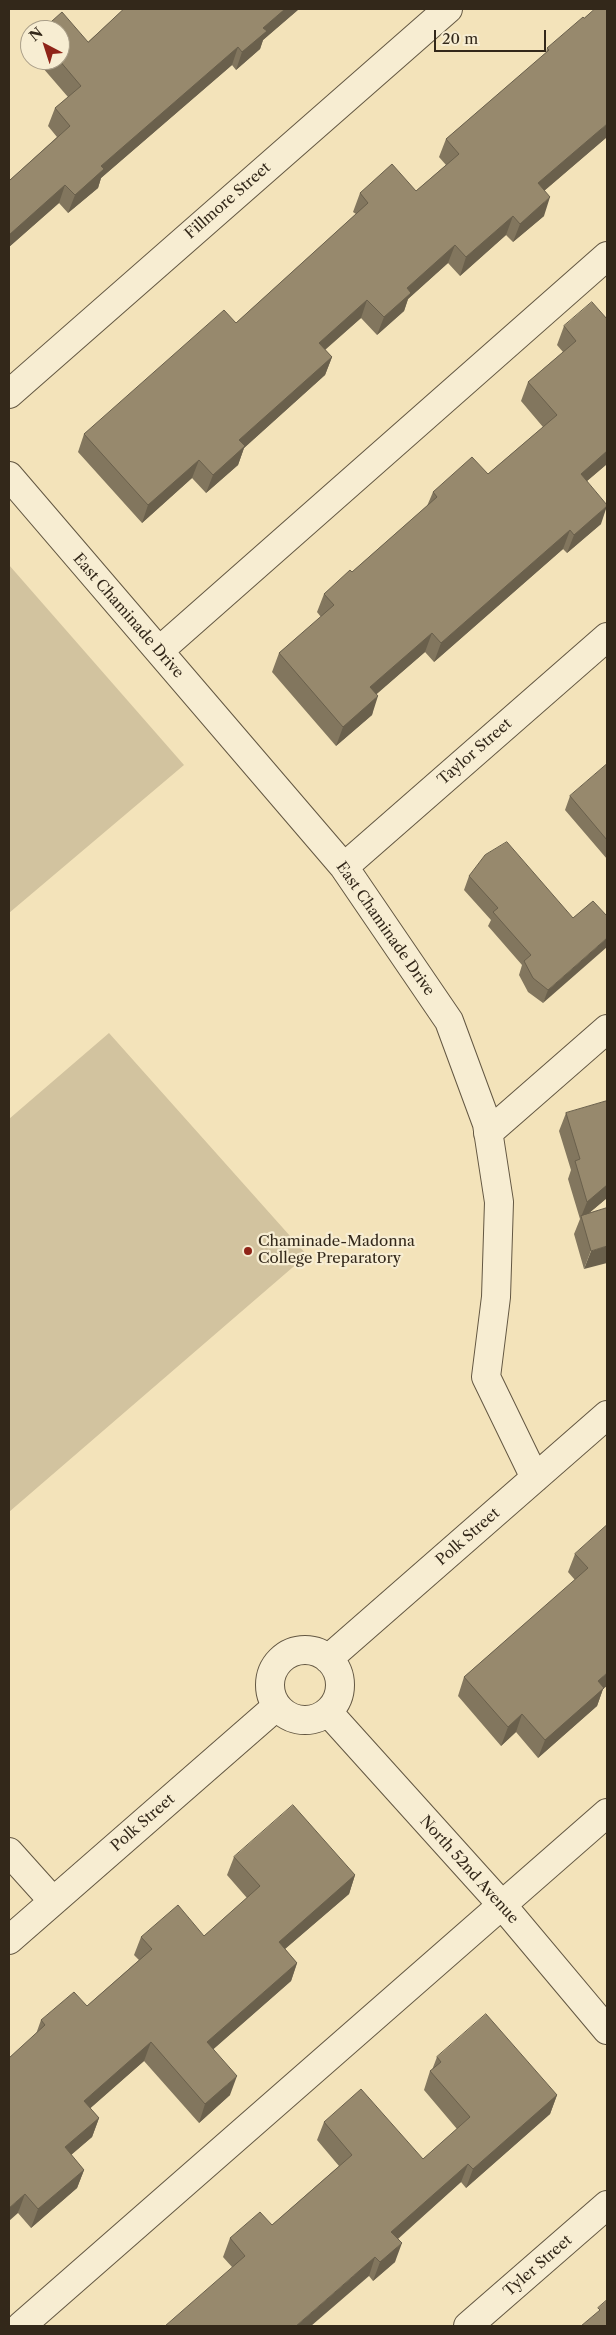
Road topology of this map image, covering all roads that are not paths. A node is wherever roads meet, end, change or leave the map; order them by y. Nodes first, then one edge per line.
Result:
1 (448, 9) edge
2 (607, 256) edge
3 (9, 394) edge
4 (9, 476) edge
5 (607, 637) edge
6 (159, 651) junction
7 (344, 867) junction
8 (607, 1029) edge
9 (488, 1133) junction
10 (607, 1415) edge
11 (535, 1478) junction
12 (328, 1659) junction
13 (277, 1706) junction
14 (328, 1712) junction
15 (607, 1813) edge
16 (9, 1852) edge
17 (53, 1901) junction
18 (502, 1905) junction
19 (9, 1940) edge
20 (607, 2030) edge
21 (607, 2205) edge
22 (21, 2326) edge
23 (468, 2326) edge

1 - 3 street, Fillmore Street
2 - 6 street
4 - 6 street, East Chaminade Drive
5 - 7 street, Taylor Street
6 - 7 street, East Chaminade Drive
7 - 9 street, East Chaminade Drive
8 - 9 street
9 - 11 street, East Chaminade Drive
10 - 11 street, Polk Street
11 - 12 street, Polk Street
12 - 13 street
12 - 14 street
13 - 14 street
13 - 17 street, Polk Street
14 - 18 street, North 52nd Avenue
15 - 18 street
16 - 17 street
17 - 19 street, Polk Street
18 - 20 street, North 52nd Avenue
18 - 22 street
21 - 23 street, Tyler Street

